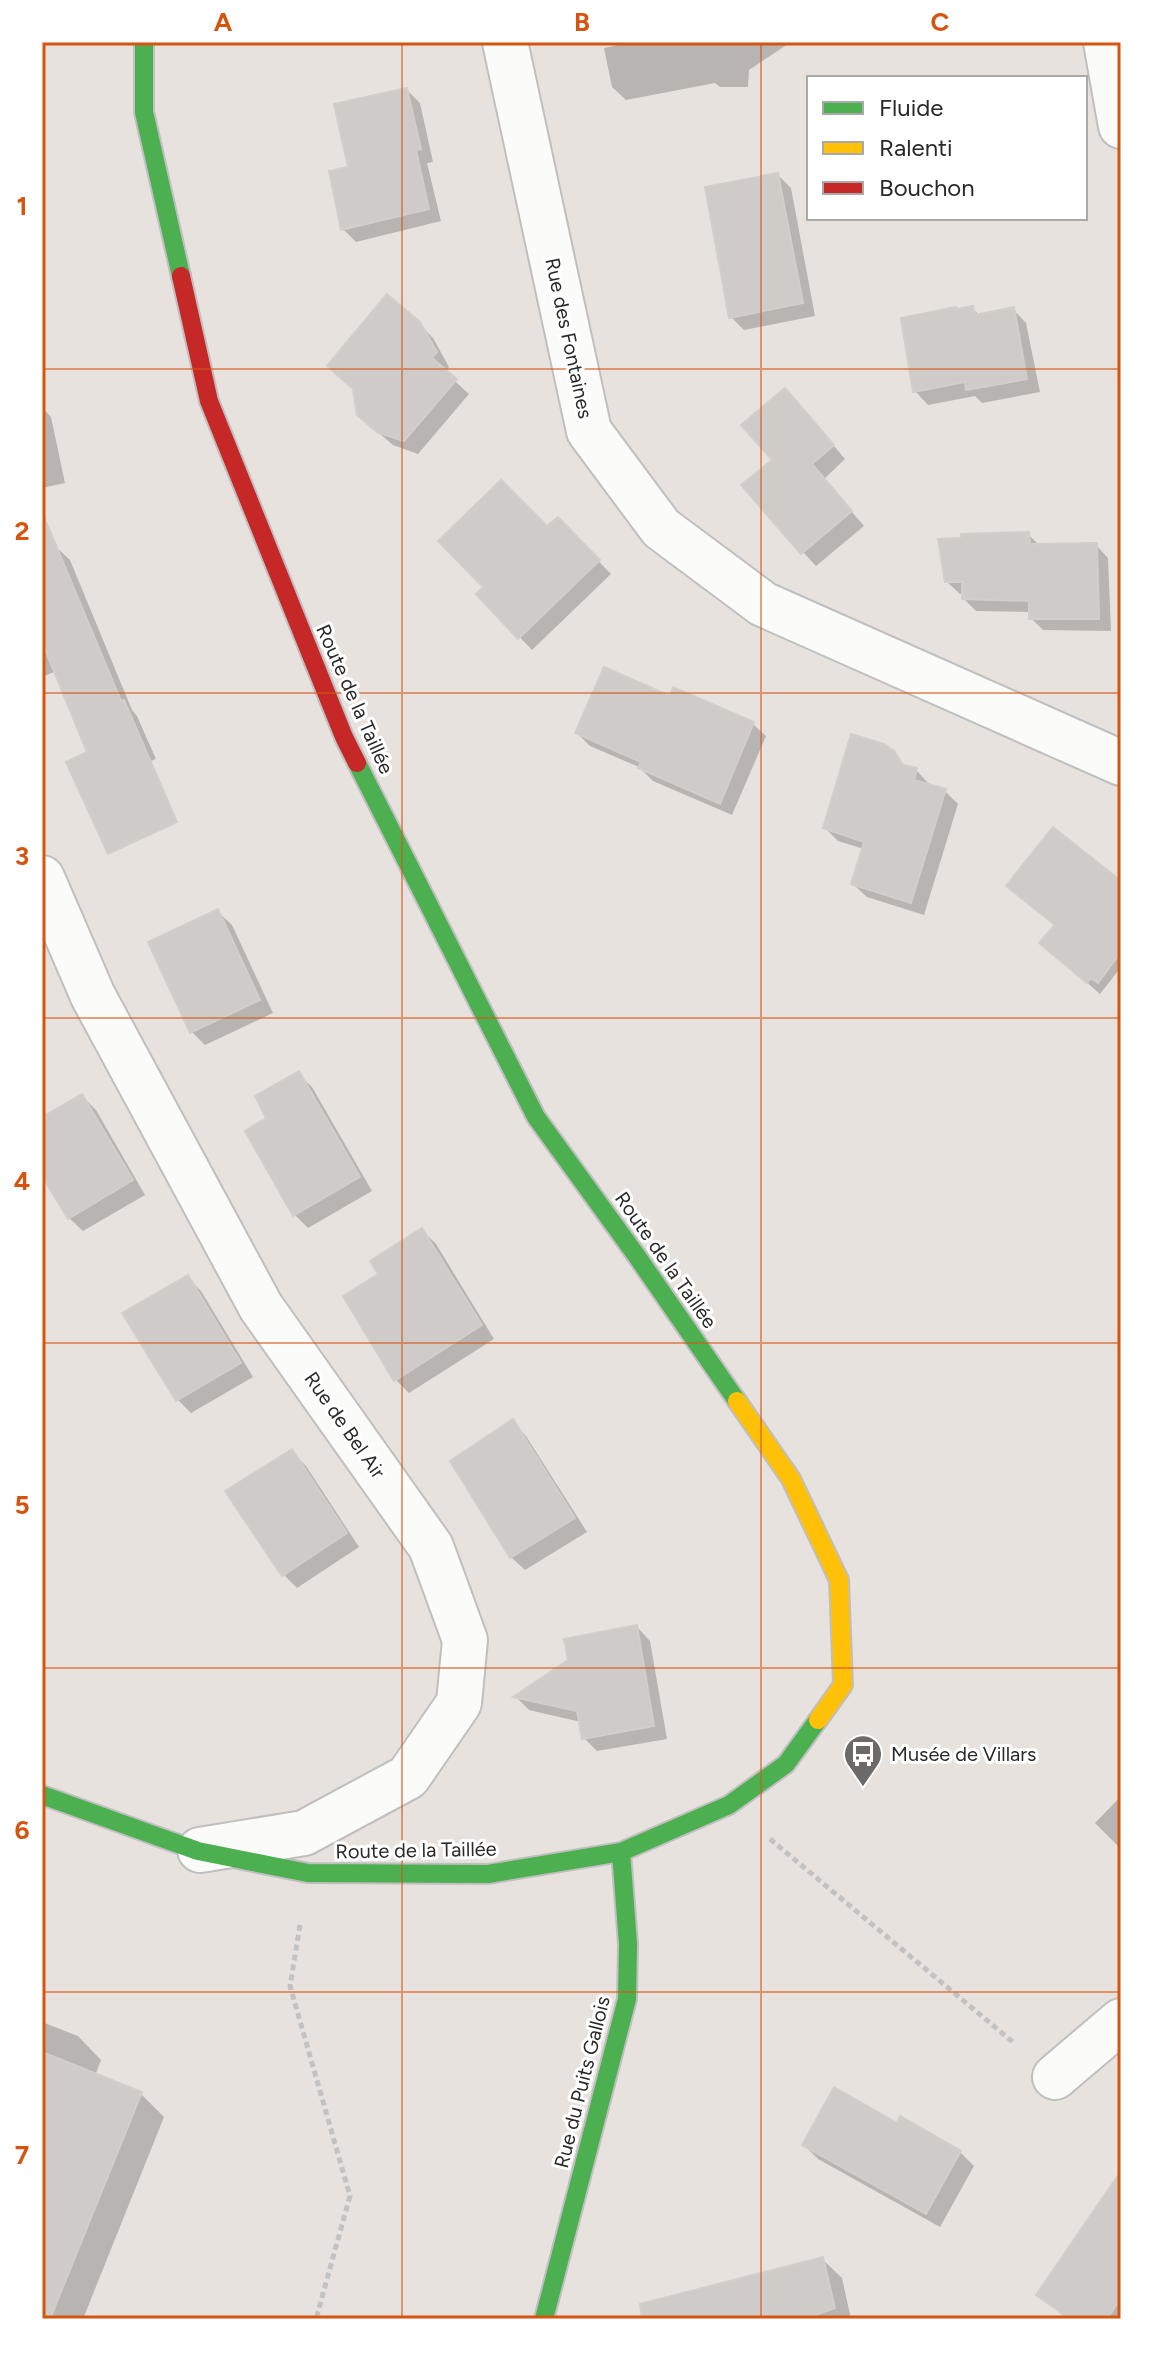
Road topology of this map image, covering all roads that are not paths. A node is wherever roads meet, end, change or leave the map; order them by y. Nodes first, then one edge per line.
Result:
1 (144, 42) edge
2 (505, 42) edge
3 (1106, 42) edge
4 (1121, 126) edge
5 (1121, 763) edge
6 (42, 878) edge
7 (42, 1795) edge
8 (198, 1851) junction
9 (621, 1852) junction
10 (1121, 2021) edge
11 (1055, 2077) road end
12 (544, 2319) edge

1 - 9 street, Route de la Taillée
2 - 5 street, Rue des Fontaines
3 - 4 street
6 - 8 street, Rue de Bel Air
7 - 8 street, Route de la Taillée
8 - 9 street, Route de la Taillée
9 - 12 street, Rue du Puits Gallois
10 - 11 street

